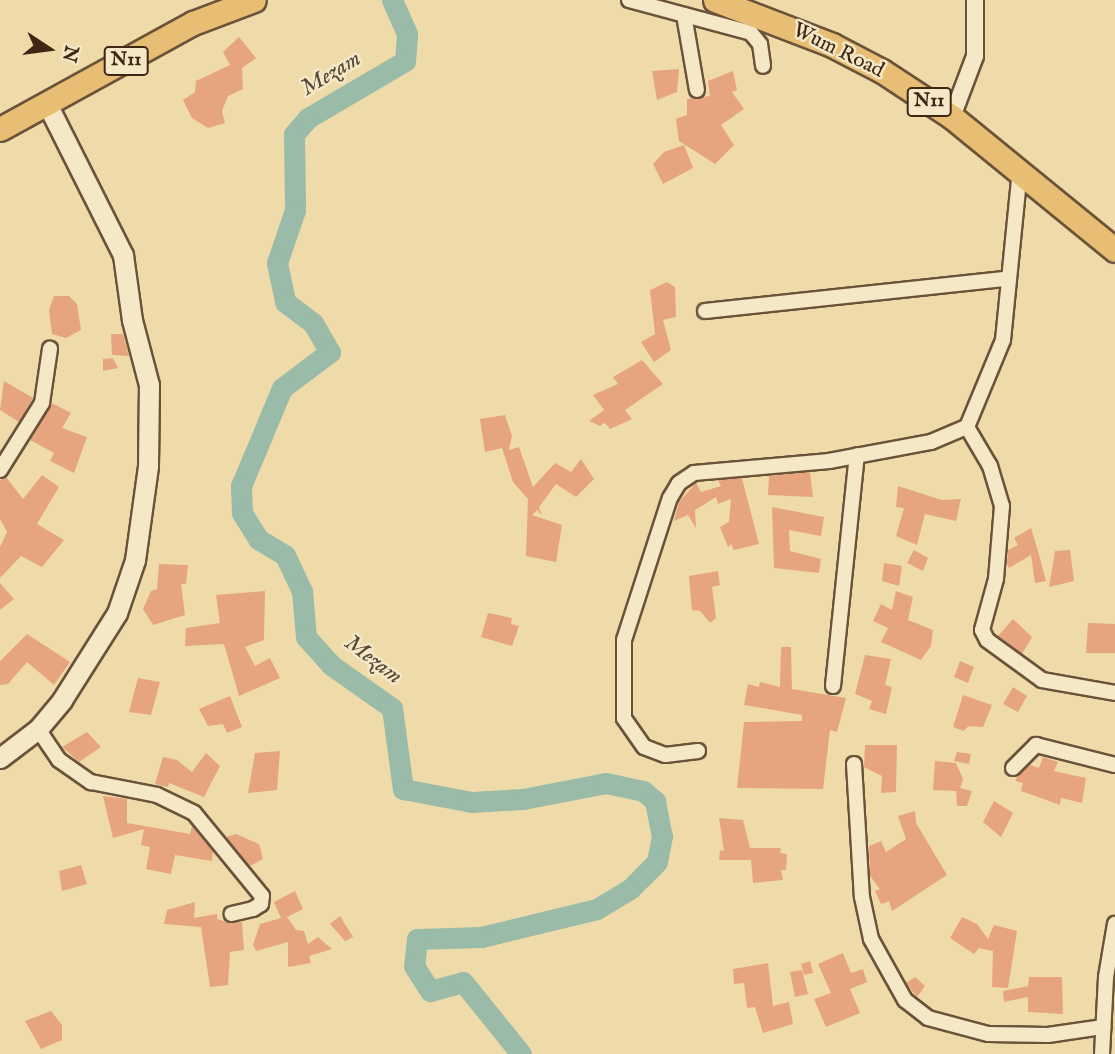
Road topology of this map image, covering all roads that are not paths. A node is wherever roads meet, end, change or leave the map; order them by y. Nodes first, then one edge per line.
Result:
1 (254, 0) edge
2 (629, 0) edge
3 (715, 0) edge
4 (975, 0) edge
5 (684, 15) junction
6 (763, 66) dead end
7 (697, 90) dead end
8 (48, 106) junction
9 (952, 117) junction
10 (0, 129) edge
11 (1020, 171) junction
12 (1115, 250) edge
13 (1006, 279) junction
14 (705, 311) dead end
15 (50, 349) dead end
16 (967, 427) junction
17 (857, 455) junction
18 (0, 470) edge
19 (833, 686) dead end
20 (1115, 693) edge
21 (38, 729) junction
22 (698, 751) dead end
23 (0, 758) edge
24 (854, 764) dead end
25 (1115, 765) edge
26 (1013, 768) dead end
27 (232, 914) dead end
28 (1115, 924) edge
29 (1103, 1027) junction
30 (1102, 1054) edge

1 - 8 highway, N11
2 - 5 street
3 - 9 highway, Wum Road / N11
4 - 9 street
5 - 6 street
5 - 7 street
8 - 10 highway, N11
8 - 21 main road
9 - 11 highway, Wum Road / N11
11 - 12 highway, Wum Road / N11
11 - 13 street
13 - 14 street
13 - 16 street
15 - 18 street
16 - 17 street
16 - 20 street
17 - 19 street
17 - 22 street
21 - 23 main road
21 - 27 street
24 - 29 street
25 - 26 street
28 - 29 street
29 - 30 street

